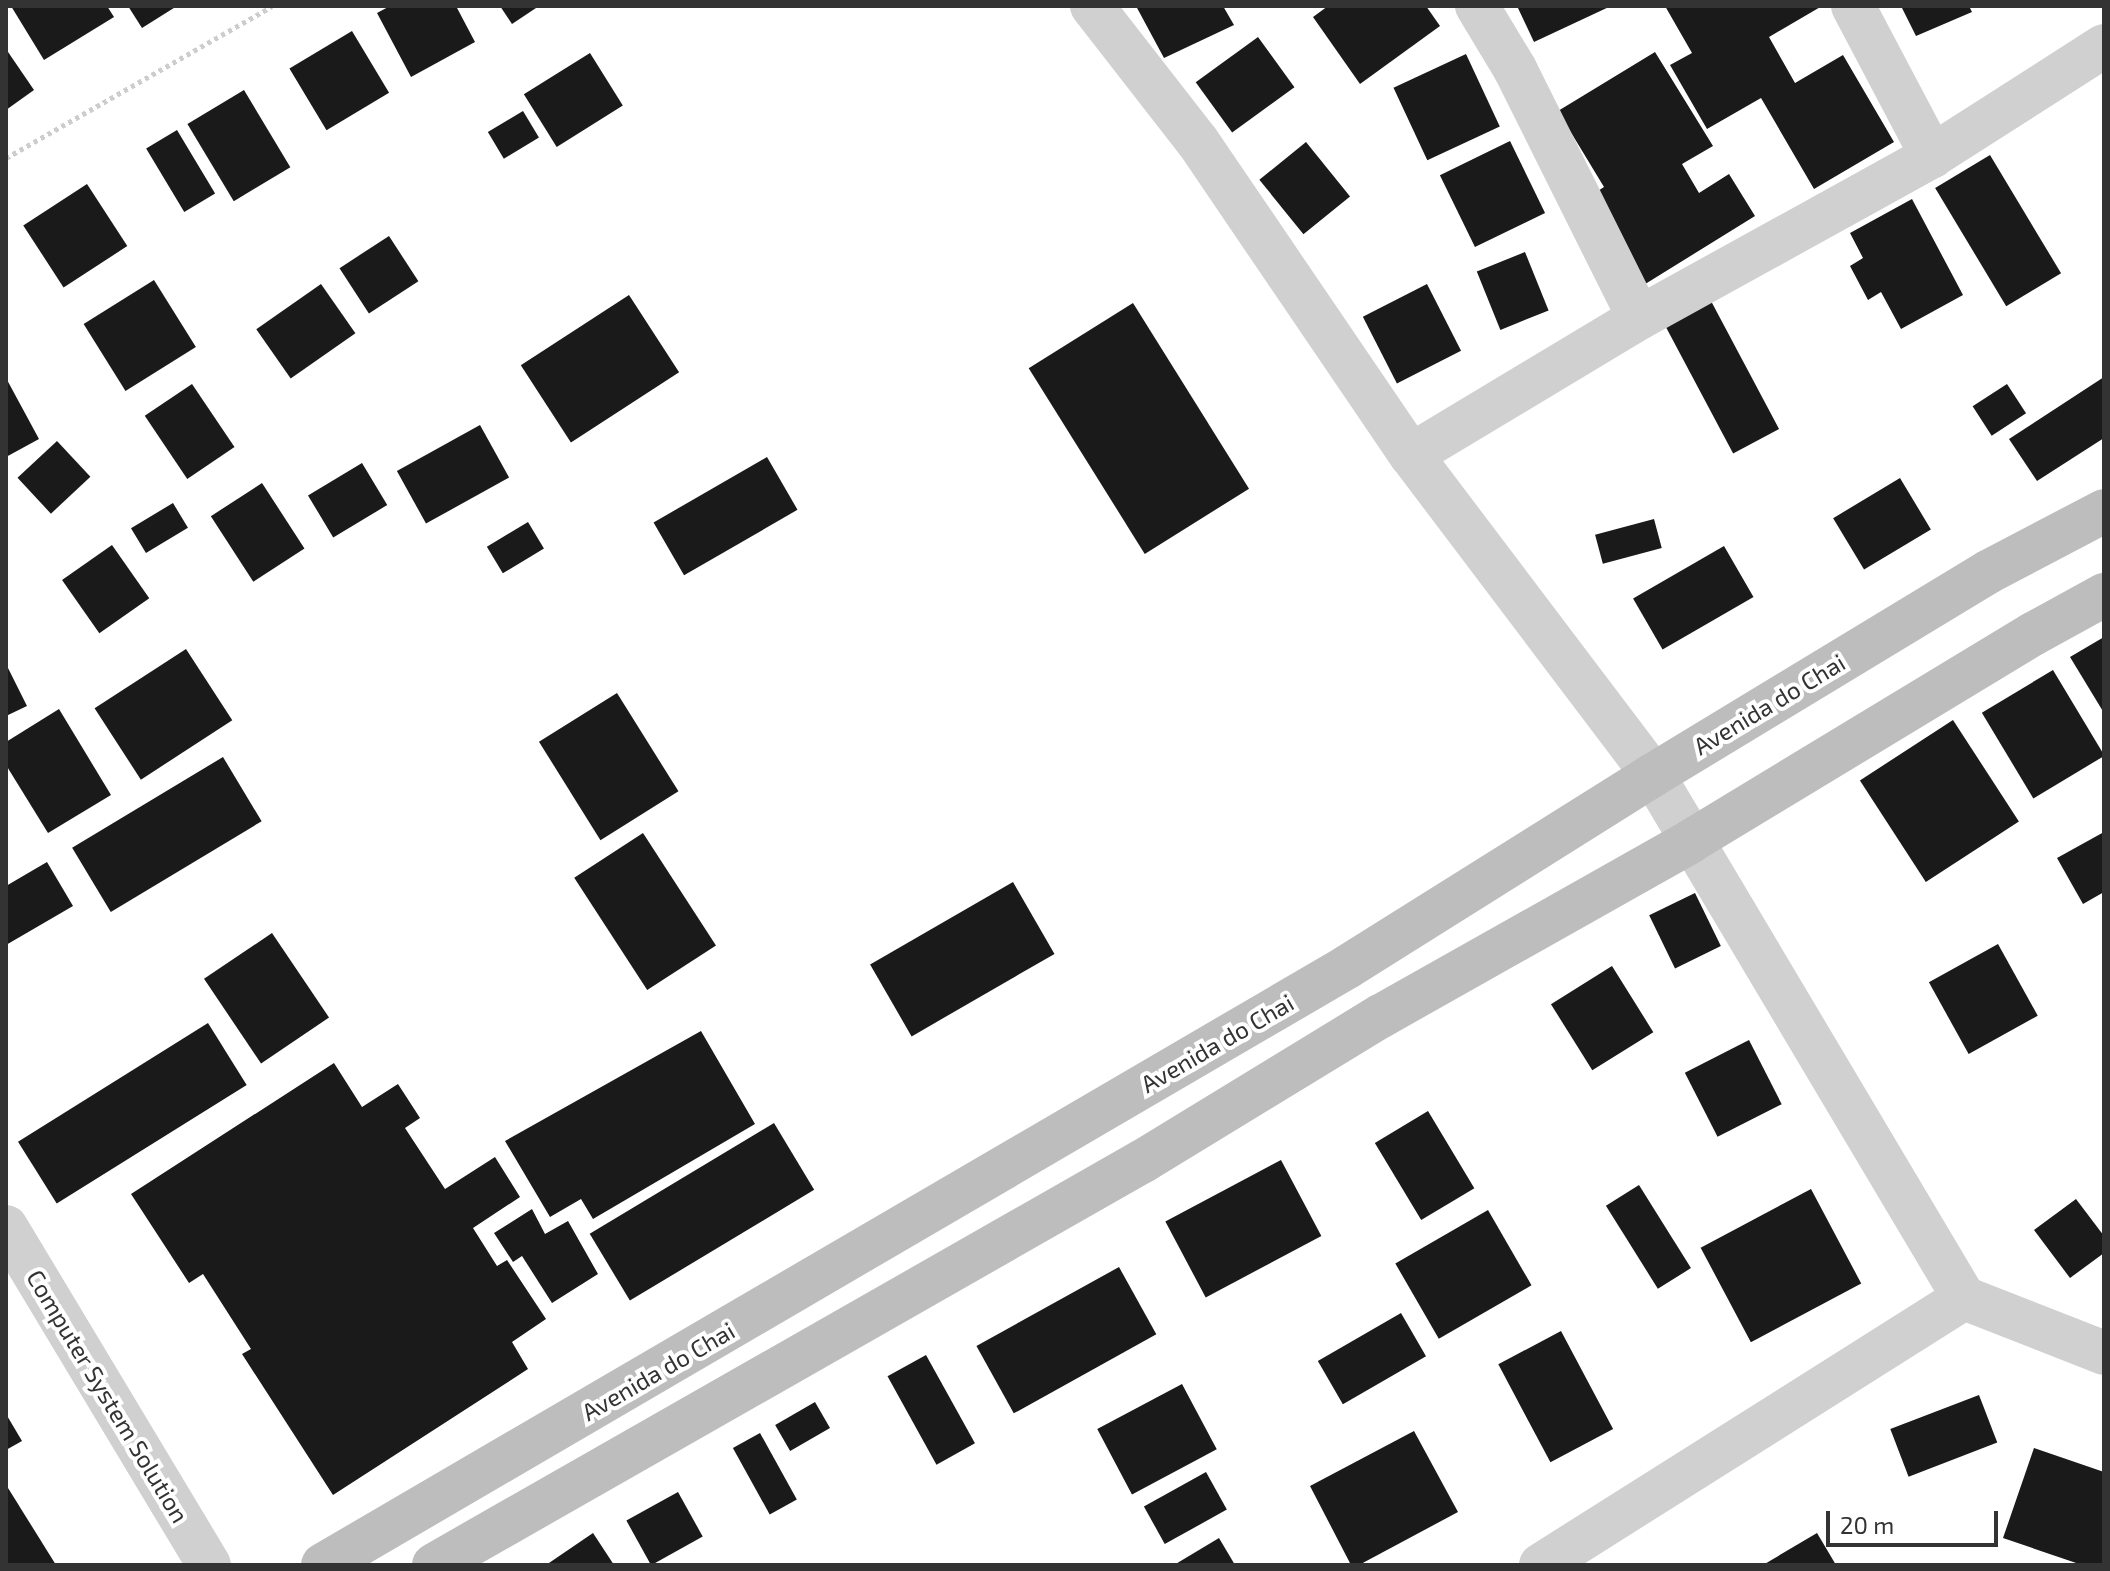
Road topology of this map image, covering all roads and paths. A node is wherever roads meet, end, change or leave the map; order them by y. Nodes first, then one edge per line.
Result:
1 (272, 6) edge
2 (1092, 6) edge
3 (1477, 6) edge
4 (1853, 6) edge
5 (2104, 46) edge
6 (1932, 156) junction
7 (6, 158) edge
8 (1639, 318) junction
9 (1411, 455) junction
10 (2104, 511) edge
11 (2104, 595) edge
12 (1653, 775) junction
13 (1691, 841) junction
14 (6, 1227) edge
15 (1964, 1298) junction
16 (2104, 1353) edge
17 (209, 1565) edge
18 (323, 1565) edge
19 (434, 1565) edge
20 (1541, 1565) edge

1 - 7 path
2 - 9 street
3 - 8 street
4 - 6 street
5 - 6 street
6 - 8 street
8 - 9 street
9 - 12 street
10 - 12 main road, Avenida do Chai
11 - 13 main road
12 - 13 street
12 - 18 main road, Avenida do Chai
13 - 15 street
13 - 19 main road
14 - 17 street, Computer System Solution
15 - 16 street
15 - 20 street

